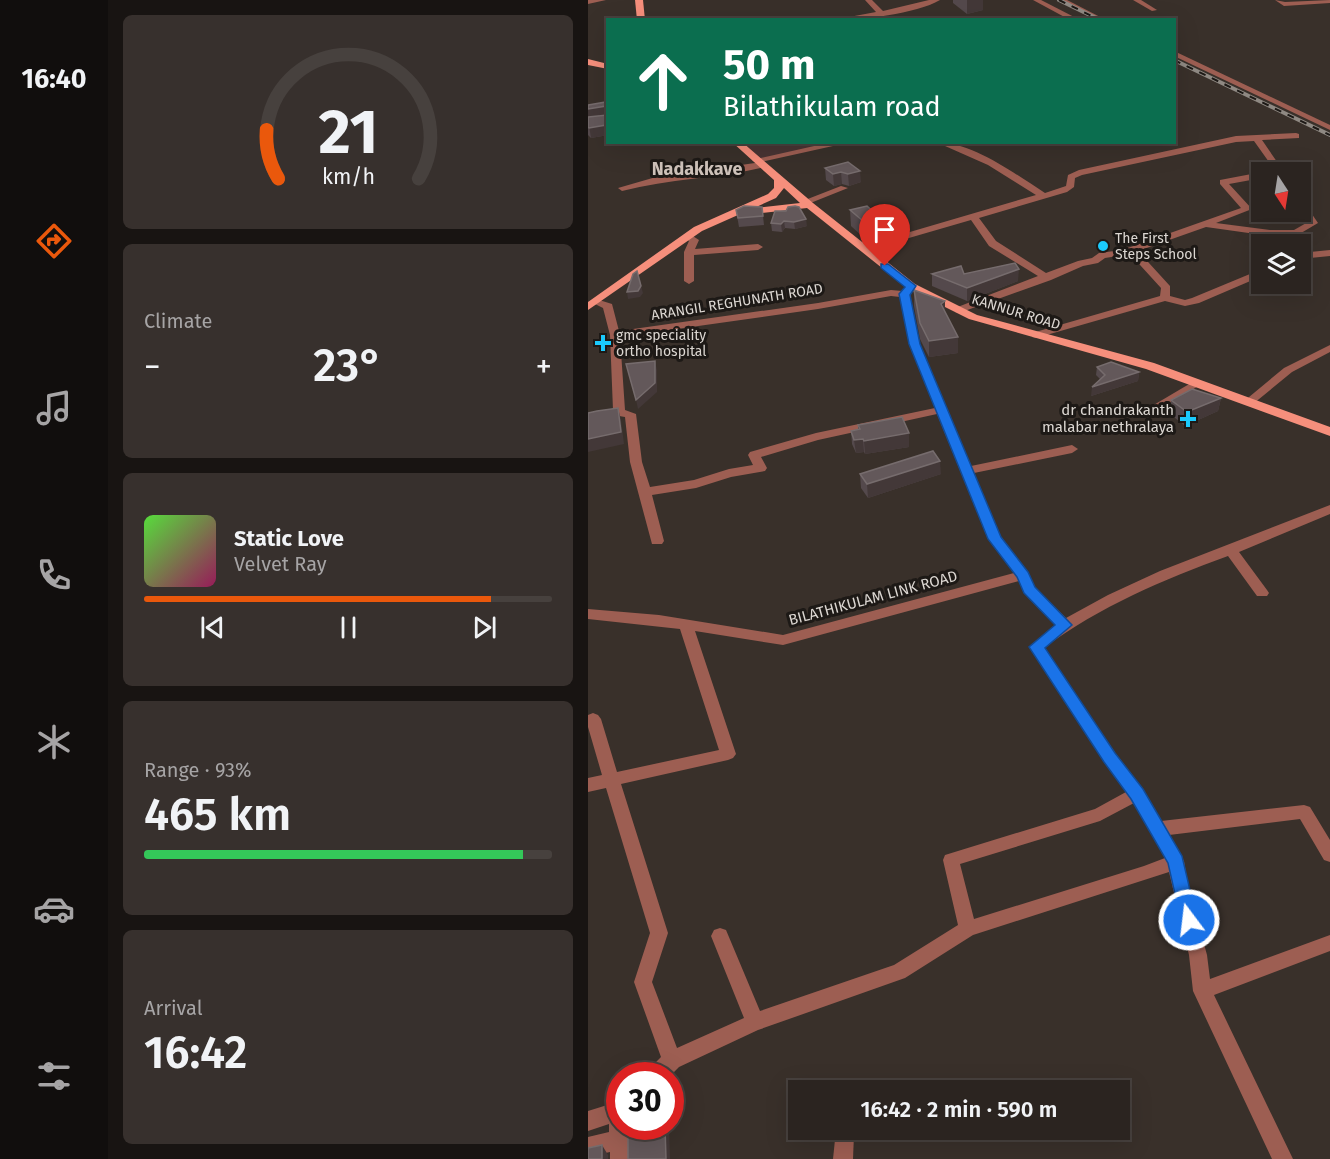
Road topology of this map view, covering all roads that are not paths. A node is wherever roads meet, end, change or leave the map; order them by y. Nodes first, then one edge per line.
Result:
1 (603, 0) edge
2 (639, 0) edge
3 (868, 0) edge
4 (937, 0) edge
5 (1036, 0) edge
6 (1062, 0) edge
7 (1136, 0) edge
8 (1278, 0) edge
9 (588, 2) edge
10 (1330, 2) edge
11 (1154, 10) dead end
12 (882, 13) junction
13 (641, 18) edge
14 (849, 18) edge
15 (1073, 18) edge
16 (1099, 18) edge
17 (1176, 54) edge
18 (588, 62) edge
19 (606, 66) edge
20 (1329, 127) edge
21 (1296, 136) dead end
22 (1256, 138) junction
23 (738, 144) edge
24 (839, 144) edge
25 (945, 144) edge
26 (1272, 162) edge
27 (759, 163) junction
28 (1251, 177) edge
29 (782, 183) junction
30 (622, 188) dead end
31 (844, 189) dead end
32 (1044, 196) junction
33 (807, 203) junction
34 (738, 213) junction
35 (974, 217) junction
36 (1311, 220) edge
37 (1204, 224) junction
38 (688, 236) junction
39 (859, 245) junction
40 (758, 247) dead end
41 (1132, 250) junction
42 (689, 252) junction
43 (1330, 253) edge
44 (1311, 255) edge
45 (1251, 277) edge
46 (1047, 278) junction
47 (689, 280) dead end
48 (908, 290) junction
49 (1165, 298) junction
50 (592, 304) edge
51 (959, 310) junction
52 (615, 335) junction
53 (1036, 335) junction
54 (1330, 348) edge
55 (1196, 383) junction
56 (1250, 402) junction
57 (1158, 406) dead end
58 (942, 410) junction
59 (619, 412) junction
60 (588, 418) edge
61 (1330, 432) edge
62 (1072, 449) dead end
63 (967, 471) junction
64 (645, 492) junction
65 (1330, 509) edge
66 (657, 541) dead end
67 (1231, 550) junction
68 (1023, 575) junction
69 (1262, 593) dead end
70 (588, 614) edge
71 (686, 624) junction
72 (1065, 625) junction
73 (593, 719) dead end
74 (611, 780) junction
75 (588, 785) edge
76 (1137, 794) junction
77 (1157, 829) junction
78 (1330, 855) edge
79 (1176, 861) junction
80 (968, 929) junction
81 (720, 936) dead end
82 (1330, 942) edge
83 (1202, 991) junction
84 (755, 1022) junction
85 (672, 1060) joint
86 (606, 1116) edge
87 (588, 1121) edge
88 (844, 1140) edge
89 (588, 1147) edge
90 (620, 1149) edge
91 (843, 1159) edge
92 (1283, 1159) edge

1 - 9 street
2 - 13 main road
3 - 12 street
4 - 12 street
5 - 15 street
6 - 16 street
7 - 11 street
8 - 10 street
12 - 14 street
17 - 20 street
18 - 19 main road
21 - 22 street
22 - 26 street
22 - 32 street
23 - 27 main road, KANNUR ROAD
24 - 27 street
25 - 32 street
27 - 29 main road, KANNUR ROAD
27 - 30 street
28 - 37 street
29 - 33 main road, KANNUR ROAD
29 - 34 main road
31 - 33 street
32 - 35 street
33 - 34 main road
33 - 39 main road, KANNUR ROAD
34 - 38 main road
35 - 39 street
35 - 46 street
36 - 37 street
37 - 41 street
38 - 42 street
38 - 50 main road
39 - 48 main road, KANNUR ROAD
40 - 42 street
41 - 46 street
41 - 49 street
42 - 47 street
43 - 44 street
45 - 49 street
46 - 51 street
48 - 51 main road, KANNUR ROAD
48 - 52 street, ARANGIL REGHUNATH ROAD
48 - 58 street
49 - 53 street
50 - 52 street
51 - 53 main road, KANNUR ROAD
52 - 59 street
53 - 55 main road, KANNUR ROAD
54 - 56 street
55 - 56 main road, KANNUR ROAD
55 - 57 street
56 - 61 main road, KANNUR ROAD
58 - 63 street
58 - 64 street
59 - 60 street
59 - 64 street
62 - 63 street
63 - 68 street
64 - 66 street
65 - 67 street
67 - 69 street
67 - 72 street
68 - 71 street, BILATHIKULAM LINK ROAD
68 - 72 street
70 - 71 street, BILATHIKULAM LINK ROAD
71 - 74 street
72 - 76 street
73 - 74 street
74 - 75 street
74 - 85 street
76 - 77 street
76 - 80 street
77 - 78 street
77 - 79 street
79 - 80 street
79 - 83 street
80 - 84 street
81 - 84 street
82 - 83 street
83 - 92 street
84 - 85 street
86 - 87 street
88 - 91 street
89 - 90 street

